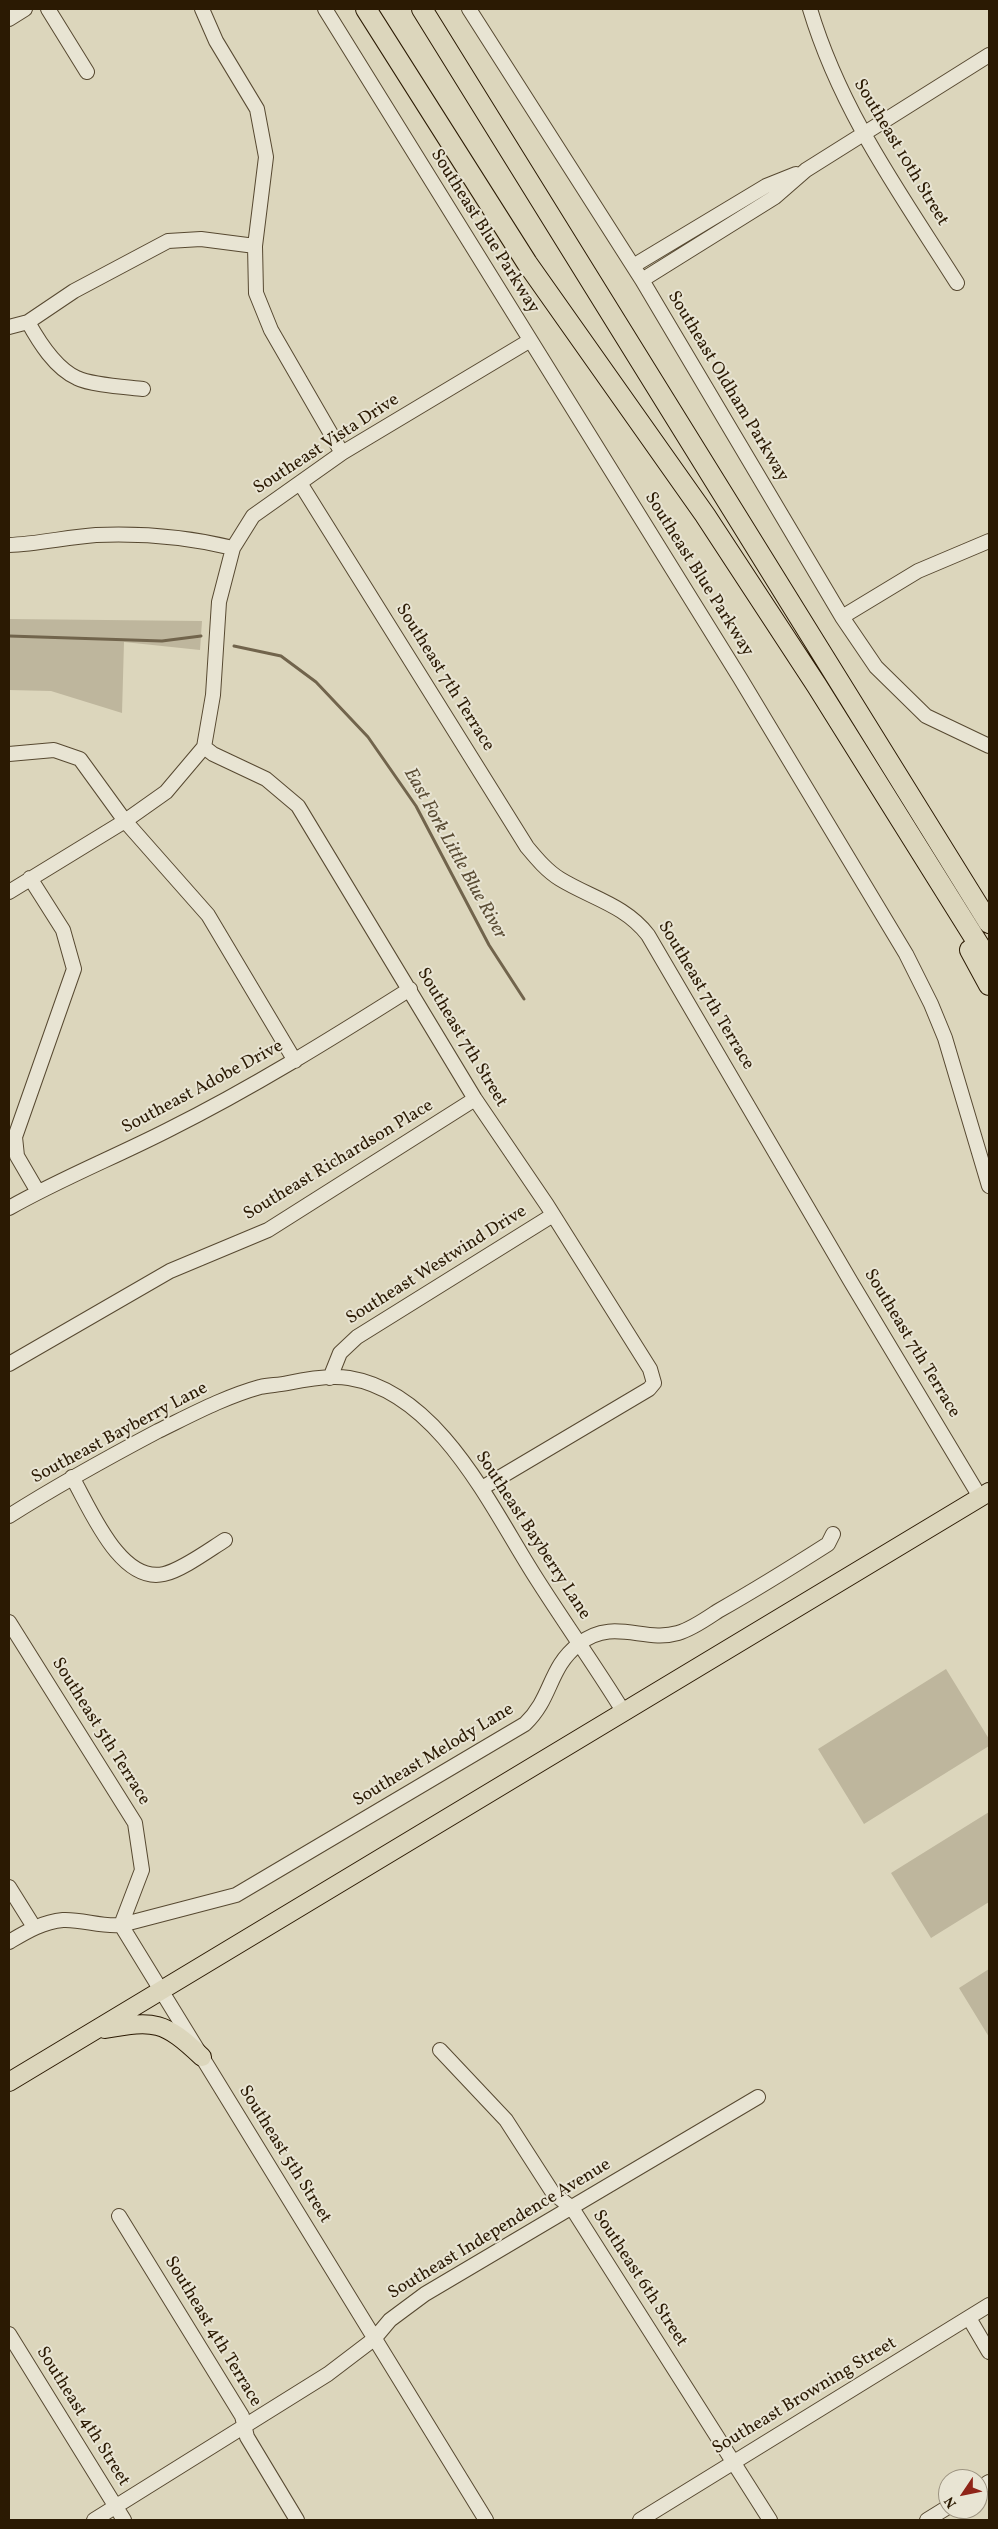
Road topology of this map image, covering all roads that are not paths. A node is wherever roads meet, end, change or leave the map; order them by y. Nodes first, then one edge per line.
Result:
1 (25, 9) edge
2 (48, 9) edge
3 (202, 9) edge
4 (325, 9) edge
5 (366, 9) edge
6 (422, 9) edge
7 (469, 9) edge
8 (810, 9) edge
9 (9, 19) edge
10 (988, 59) edge
11 (87, 72) dead end
12 (863, 134) junction
13 (806, 170) junction
14 (254, 246) junction
15 (633, 266) junction
16 (642, 280) junction
17 (957, 283) dead end
18 (28, 322) junction
19 (9, 327) edge
20 (529, 341) junction
21 (143, 389) dead end
22 (342, 452) junction
23 (300, 483) junction
24 (989, 541) edge
25 (9, 545) edge
26 (233, 548) junction
27 (842, 617) junction
28 (989, 746) edge
29 (204, 747) junction
30 (9, 754) edge
31 (125, 821) junction
32 (937, 840) junction
33 (30, 878) junction
34 (942, 885) junction
35 (9, 892) edge
36 (989, 908) edge
37 (989, 923) edge
38 (989, 961) edge
39 (989, 984) edge
40 (410, 989) junction
41 (295, 1061) junction
42 (475, 1099) junction
43 (989, 1186) edge
44 (38, 1192) junction
45 (9, 1208) edge
46 (553, 1215) junction
47 (9, 1364) edge
48 (330, 1378) junction
49 (72, 1477) junction
50 (482, 1488) junction
51 (985, 1495) edge
52 (9, 1516) edge
53 (833, 1534) dead end
54 (225, 1540) dead end
55 (9, 1622) edge
56 (579, 1643) junction
57 (623, 1711) junction
58 (9, 1887) edge
59 (121, 1925) junction
60 (34, 1927) junction
61 (9, 1942) edge
62 (160, 1991) junction
63 (94, 2030) junction
64 (440, 2050) dead end
65 (202, 2058) junction
66 (9, 2082) edge
67 (758, 2097) dead end
68 (572, 2208) junction
69 (119, 2216) dead end
70 (989, 2306) edge
71 (969, 2318) junction
72 (9, 2334) edge
73 (374, 2339) junction
74 (989, 2352) edge
75 (245, 2424) junction
76 (734, 2462) junction
77 (116, 2507) junction
78 (938, 2513) edge
79 (94, 2520) edge
80 (124, 2520) edge
81 (297, 2520) edge
82 (486, 2520) edge
83 (640, 2520) edge
84 (770, 2520) edge
85 (927, 2520) edge

1 - 9 street
2 - 11 street
3 - 14 street
4 - 20 street, Southeast Blue Parkway
5 - 34 highway
6 - 32 highway
7 - 15 street, Southeast Oldham Parkway
8 - 12 street, Southeast 10th Street
10 - 12 street
12 - 13 street
12 - 17 street, Southeast 10th Street
13 - 15 street
13 - 16 street
14 - 18 street
14 - 22 street
15 - 16 street, Southeast Oldham Parkway
16 - 27 street, Southeast Oldham Parkway
18 - 19 street
18 - 21 street
20 - 22 street, Southeast Vista Drive
20 - 43 street, Southeast Blue Parkway
22 - 23 street, Southeast Vista Drive
23 - 26 street, Southeast Vista Drive
23 - 51 street, Southeast 7th Terrace
24 - 27 street
25 - 26 street
26 - 29 street, Southeast Vista Drive
27 - 28 street, Southeast Oldham Parkway
29 - 31 street
29 - 40 street, Southeast 7th Street
30 - 31 street
31 - 33 street
31 - 41 street
32 - 36 highway
32 - 37 highway
33 - 35 street
33 - 44 street
34 - 38 highway
34 - 39 highway
40 - 41 street, Southeast Adobe Drive
40 - 42 street, Southeast 7th Street
41 - 44 street, Southeast Adobe Drive
42 - 46 street, Southeast 7th Street
42 - 47 street, Southeast Richardson Place
44 - 45 street, Southeast Adobe Drive
46 - 48 street, Southeast Westwind Drive
46 - 50 street, Southeast 7th Street
48 - 49 street, Southeast Bayberry Lane
48 - 50 street, Southeast Bayberry Lane
49 - 52 street, Southeast Bayberry Lane
49 - 54 street
50 - 56 street, Southeast Bayberry Lane
51 - 57 main road
53 - 56 street, Southeast Melody Lane
55 - 59 street, Southeast 5th Terrace
56 - 57 street, Southeast Bayberry Lane
56 - 59 street, Southeast Melody Lane
57 - 62 main road
58 - 60 street
59 - 60 street
59 - 62 street, Southeast 5th Street
60 - 61 street
62 - 63 main road
62 - 65 street, Southeast 5th Street
63 - 65 main road
63 - 66 main road
64 - 68 street, Southeast 6th Street
65 - 73 street, Southeast 5th Street
67 - 68 street, Southeast Independence Avenue
68 - 73 street, Southeast Independence Avenue
68 - 76 street, Southeast 6th Street
69 - 75 street, Southeast 4th Terrace
70 - 71 street, Southeast Browning Street
71 - 74 street
71 - 76 street, Southeast Browning Street
72 - 77 street, Southeast 4th Street
73 - 75 street, Southeast Independence Avenue
73 - 82 street, Southeast 5th Street
75 - 77 street, Southeast Independence Avenue
75 - 81 street, Southeast 4th Terrace
76 - 83 street, Southeast Browning Street
76 - 84 street, Southeast 6th Street
77 - 79 street, Southeast Independence Avenue
77 - 80 street, Southeast 4th Street
78 - 85 street

